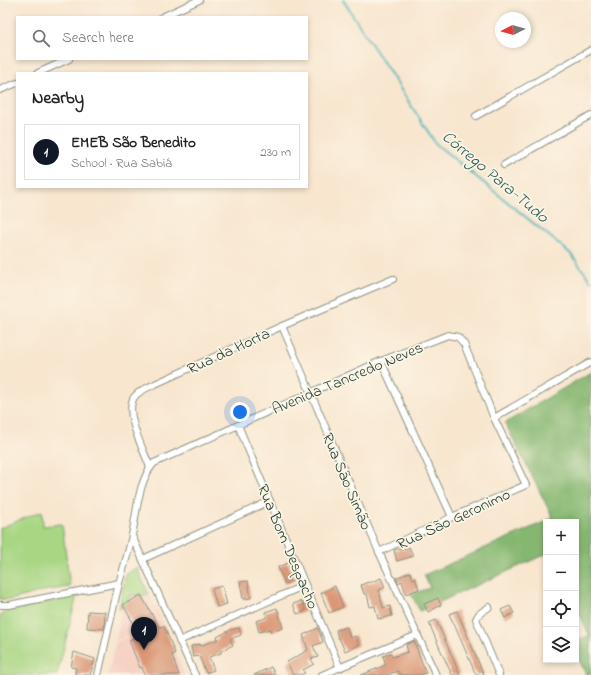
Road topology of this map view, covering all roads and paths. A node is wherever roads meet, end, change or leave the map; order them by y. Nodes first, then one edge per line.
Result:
1 (199, 0) edge
2 (164, 16) edge
3 (591, 50) edge
4 (67, 60) edge
5 (40, 72) edge
6 (16, 82) edge
7 (0, 90) edge
8 (591, 115) edge
9 (476, 116) dead end
10 (504, 165) dead end
11 (393, 279) dead end
12 (282, 326) junction
13 (382, 361) junction
14 (591, 362) edge
15 (310, 393) junction
16 (494, 418) junction
17 (238, 425) junction
18 (150, 468) junction
19 (526, 485) joint
20 (270, 500) junction
21 (452, 517) junction
22 (132, 536) junction
23 (379, 552) junction
24 (143, 560) junction
25 (120, 583) junction
26 (305, 585) junction
27 (0, 605) edge
28 (9, 605) junction
29 (488, 607) dead end
30 (0, 610) edge
31 (417, 635) junction
32 (179, 641) junction
33 (340, 668) junction
34 (98, 675) edge
35 (195, 675) edge
36 (322, 675) edge
37 (436, 675) edge
38 (499, 675) edge

1 - 2 street
3 - 9 street
4 - 5 street
6 - 7 street
8 - 10 street
11 - 12 street, Rua da Horta
12 - 15 street, Rua São Simão
12 - 18 street, Rua da Horta
13 - 15 street, Avenida Tancredo Neves
13 - 16 street, Avenida Tancredo Neves
13 - 21 street
14 - 16 street
15 - 17 street, Avenida Tancredo Neves
15 - 23 street, Rua São Simão
16 - 19 street, Avenida Tancredo Neves
17 - 18 street, Avenida Tancredo Neves
17 - 20 street, Rua Bom Despacho
18 - 22 street
19 - 21 street, Rua São Geronimo
20 - 24 street
20 - 26 street, Rua Bom Despacho
21 - 23 street, Rua São Geronimo
22 - 24 street
22 - 25 street
23 - 31 street, Rua São Simão
24 - 32 street
25 - 28 street
25 - 34 street
26 - 32 street
26 - 33 street, Rua Bom Despacho
27 - 28 street
28 - 30 street
29 - 38 street
31 - 33 street
31 - 37 street, Rua São Simão
32 - 35 street
33 - 36 street

